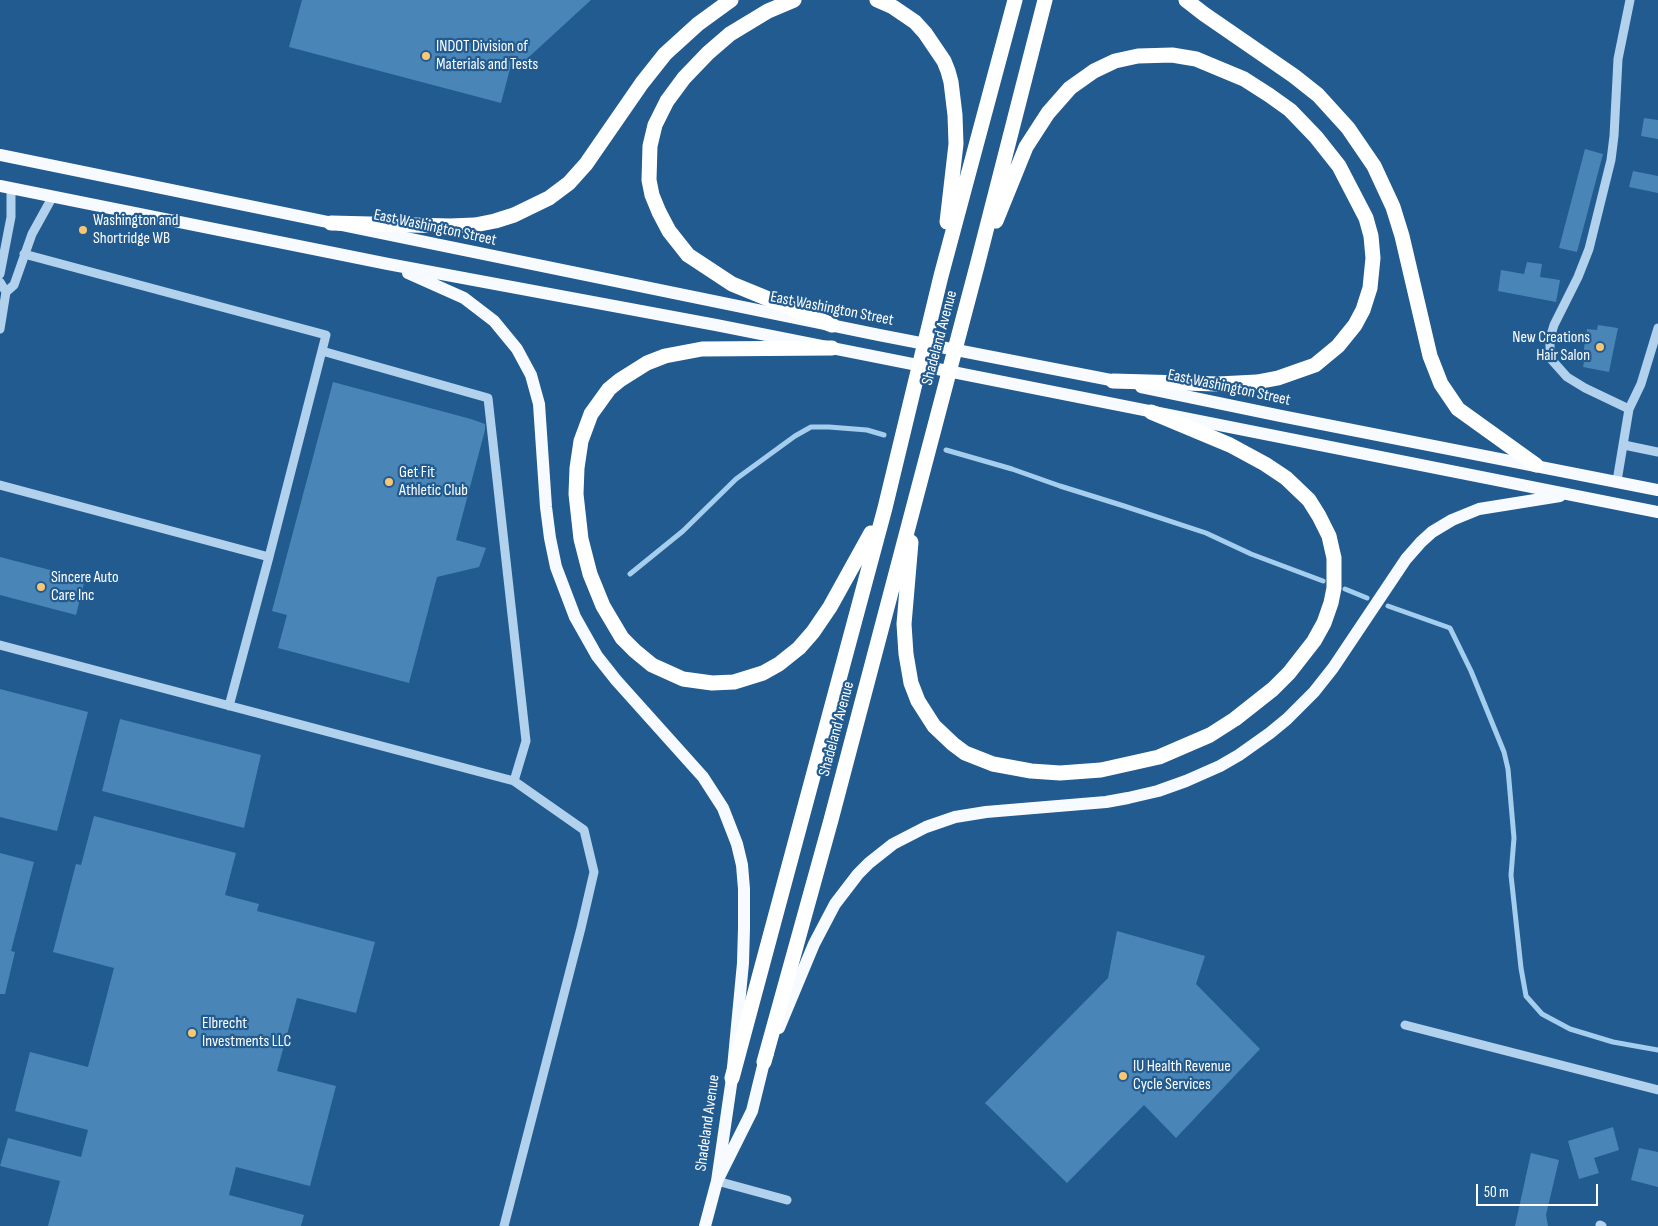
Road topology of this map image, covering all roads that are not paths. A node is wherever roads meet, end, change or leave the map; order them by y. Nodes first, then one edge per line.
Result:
1 (731, 0) edge
2 (794, 0) edge
3 (877, 0) edge
4 (1016, 0) edge
5 (1045, 0) edge
6 (1186, 0) edge
7 (1630, 0) edge
8 (0, 155) edge
9 (6, 187) edge
10 (52, 196) junction
11 (331, 223) junction
12 (24, 254) junction
13 (388, 264) junction
14 (977, 266) junction
15 (0, 274) edge
16 (940, 276) junction
17 (0, 282) edge
18 (6, 292) junction
19 (832, 325) junction
20 (1658, 328) edge
21 (0, 329) edge
22 (832, 348) junction
23 (322, 351) junction
24 (1113, 381) junction
25 (1629, 409) junction
26 (1151, 412) junction
27 (1624, 445) junction
28 (1658, 452) edge
29 (1536, 465) junction
30 (1617, 481) junction
31 (0, 485) edge
32 (1658, 490) edge
33 (1568, 494) junction
34 (913, 506) junction
35 (885, 508) junction
36 (1658, 512) edge
37 (269, 557) junction
38 (0, 645) edge
39 (230, 706) junction
40 (514, 781) junction
41 (1405, 1025) dead end
42 (764, 1062) junction
43 (732, 1078) junction
44 (1658, 1090) edge
45 (717, 1181) junction
46 (787, 1200) dead end
47 (504, 1226) edge
48 (705, 1226) edge

1 - 11 highway
2 - 19 highway
3 - 16 highway
4 - 16 highway, Shadeland Avenue
5 - 14 highway, Shadeland Avenue
6 - 29 highway
7 - 25 lane
8 - 11 main road, East Washington Street
9 - 10 main road
9 - 15 lane
10 - 12 lane
10 - 13 main road
11 - 19 main road, East Washington Street
12 - 18 lane
12 - 23 lane
13 - 22 main road
13 - 43 main road
14 - 24 highway
14 - 34 highway, Shadeland Avenue
16 - 35 highway, Shadeland Avenue
17 - 18 lane
18 - 21 lane
19 - 24 main road, East Washington Street
20 - 25 lane
22 - 26 main road
22 - 35 highway
23 - 37 lane
23 - 40 lane
24 - 29 main road, East Washington Street
25 - 27 lane
26 - 33 main road
26 - 34 highway
27 - 28 lane
27 - 30 lane
29 - 30 main road, East Washington Street
30 - 32 main road, East Washington Street
31 - 37 lane
33 - 36 main road
33 - 42 main road
34 - 42 highway, Shadeland Avenue
35 - 43 highway, Shadeland Avenue
37 - 39 lane
38 - 39 lane
39 - 40 lane
40 - 47 lane
41 - 44 lane
42 - 45 main road, Shadeland Avenue
43 - 45 main road, Shadeland Avenue
45 - 46 lane
45 - 48 main road

